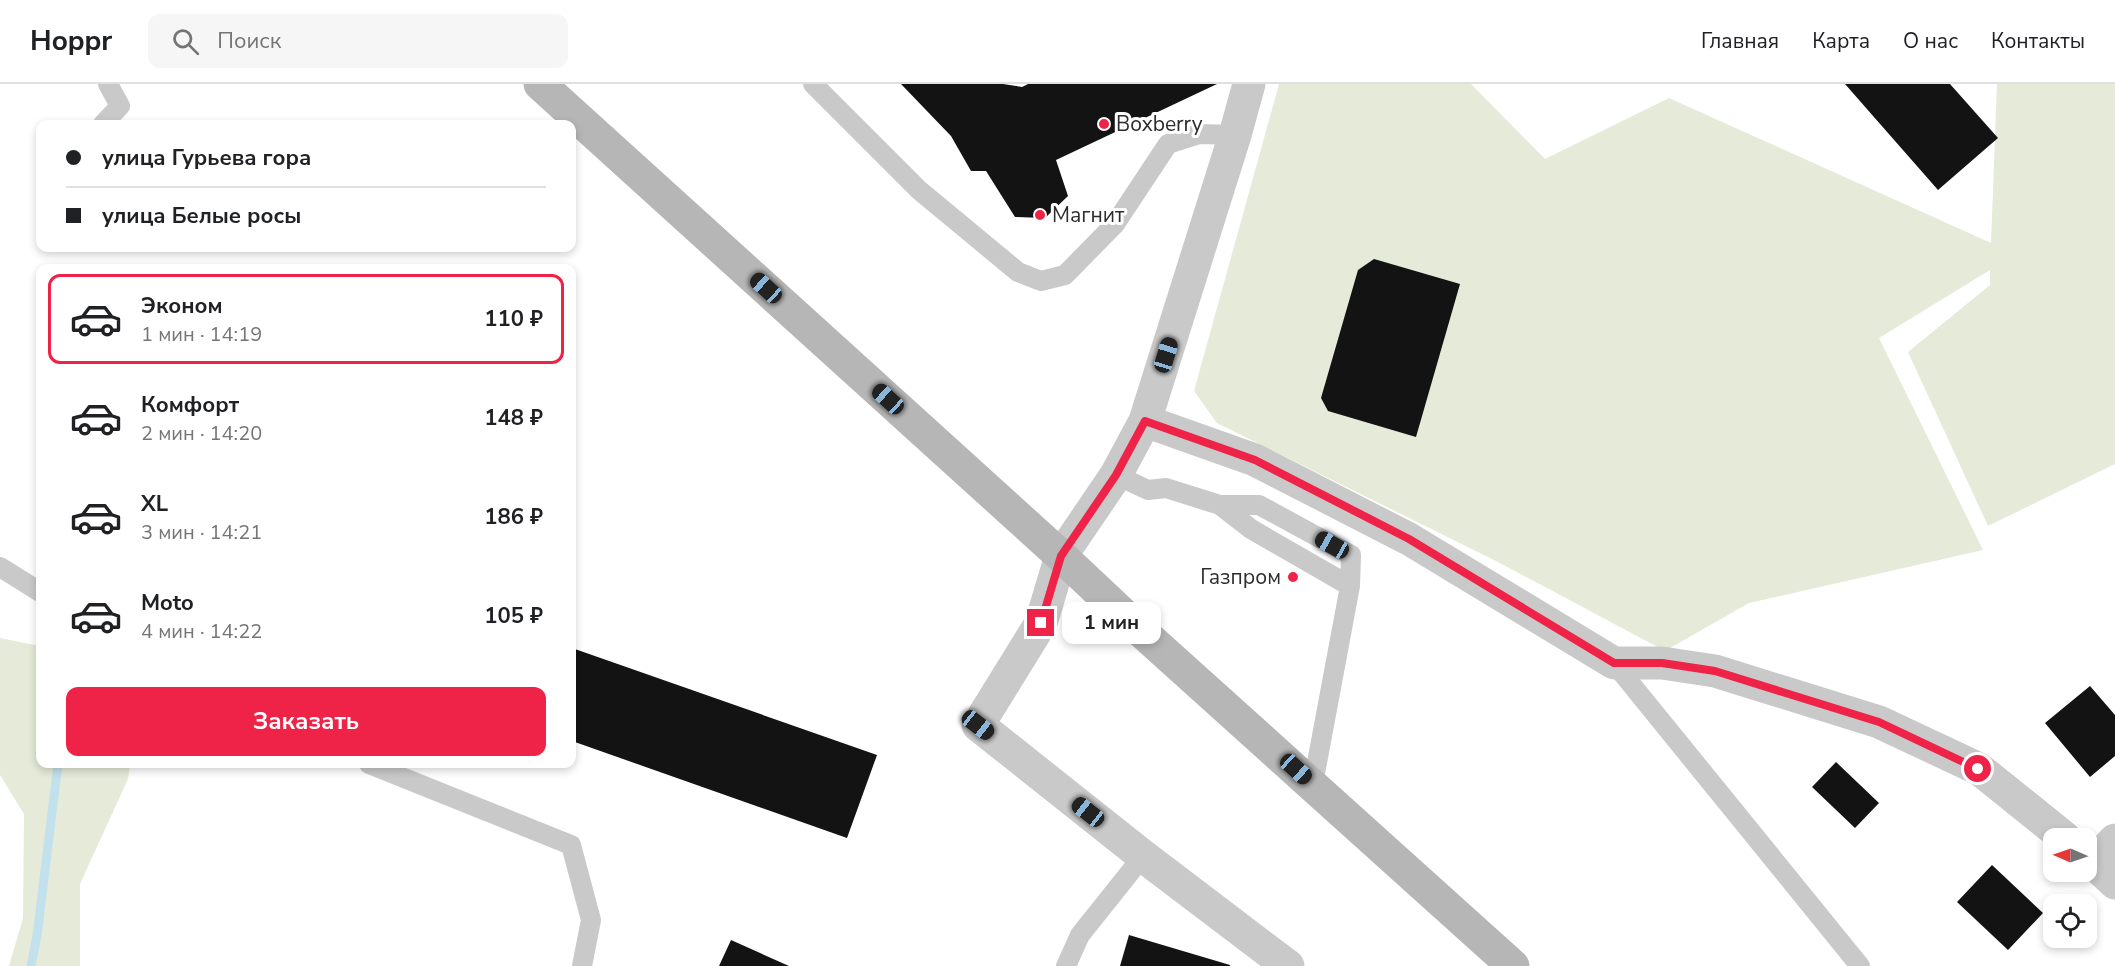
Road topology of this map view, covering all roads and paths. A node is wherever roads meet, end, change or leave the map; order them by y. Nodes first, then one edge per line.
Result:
1 (108, 84) edge
2 (540, 84) edge
3 (813, 84) edge
4 (1249, 84) edge
5 (107, 120) edge
6 (1235, 135) junction
7 (1145, 421) junction
8 (1116, 475) junction
9 (1220, 505) junction
10 (1061, 556) junction
11 (0, 567) edge
12 (1350, 586) junction
13 (36, 590) edge
14 (1614, 663) junction
15 (379, 768) edge
16 (1313, 784) junction
17 (2052, 828) edge
18 (1143, 856) junction
19 (582, 966) edge
20 (1066, 966) edge
21 (1288, 966) edge
22 (1513, 966) edge
23 (1860, 966) edge

1 - 5 lane
2 - 10 main road
3 - 6 lane
4 - 6 street
6 - 7 street
7 - 8 street
7 - 14 street
8 - 9 lane
8 - 10 street
9 - 12 lane
9 - 12 lane
10 - 16 main road
10 - 18 street
11 - 13 lane
12 - 16 lane
14 - 17 street
14 - 23 lane
15 - 19 lane
16 - 22 main road
18 - 20 lane
18 - 21 street

